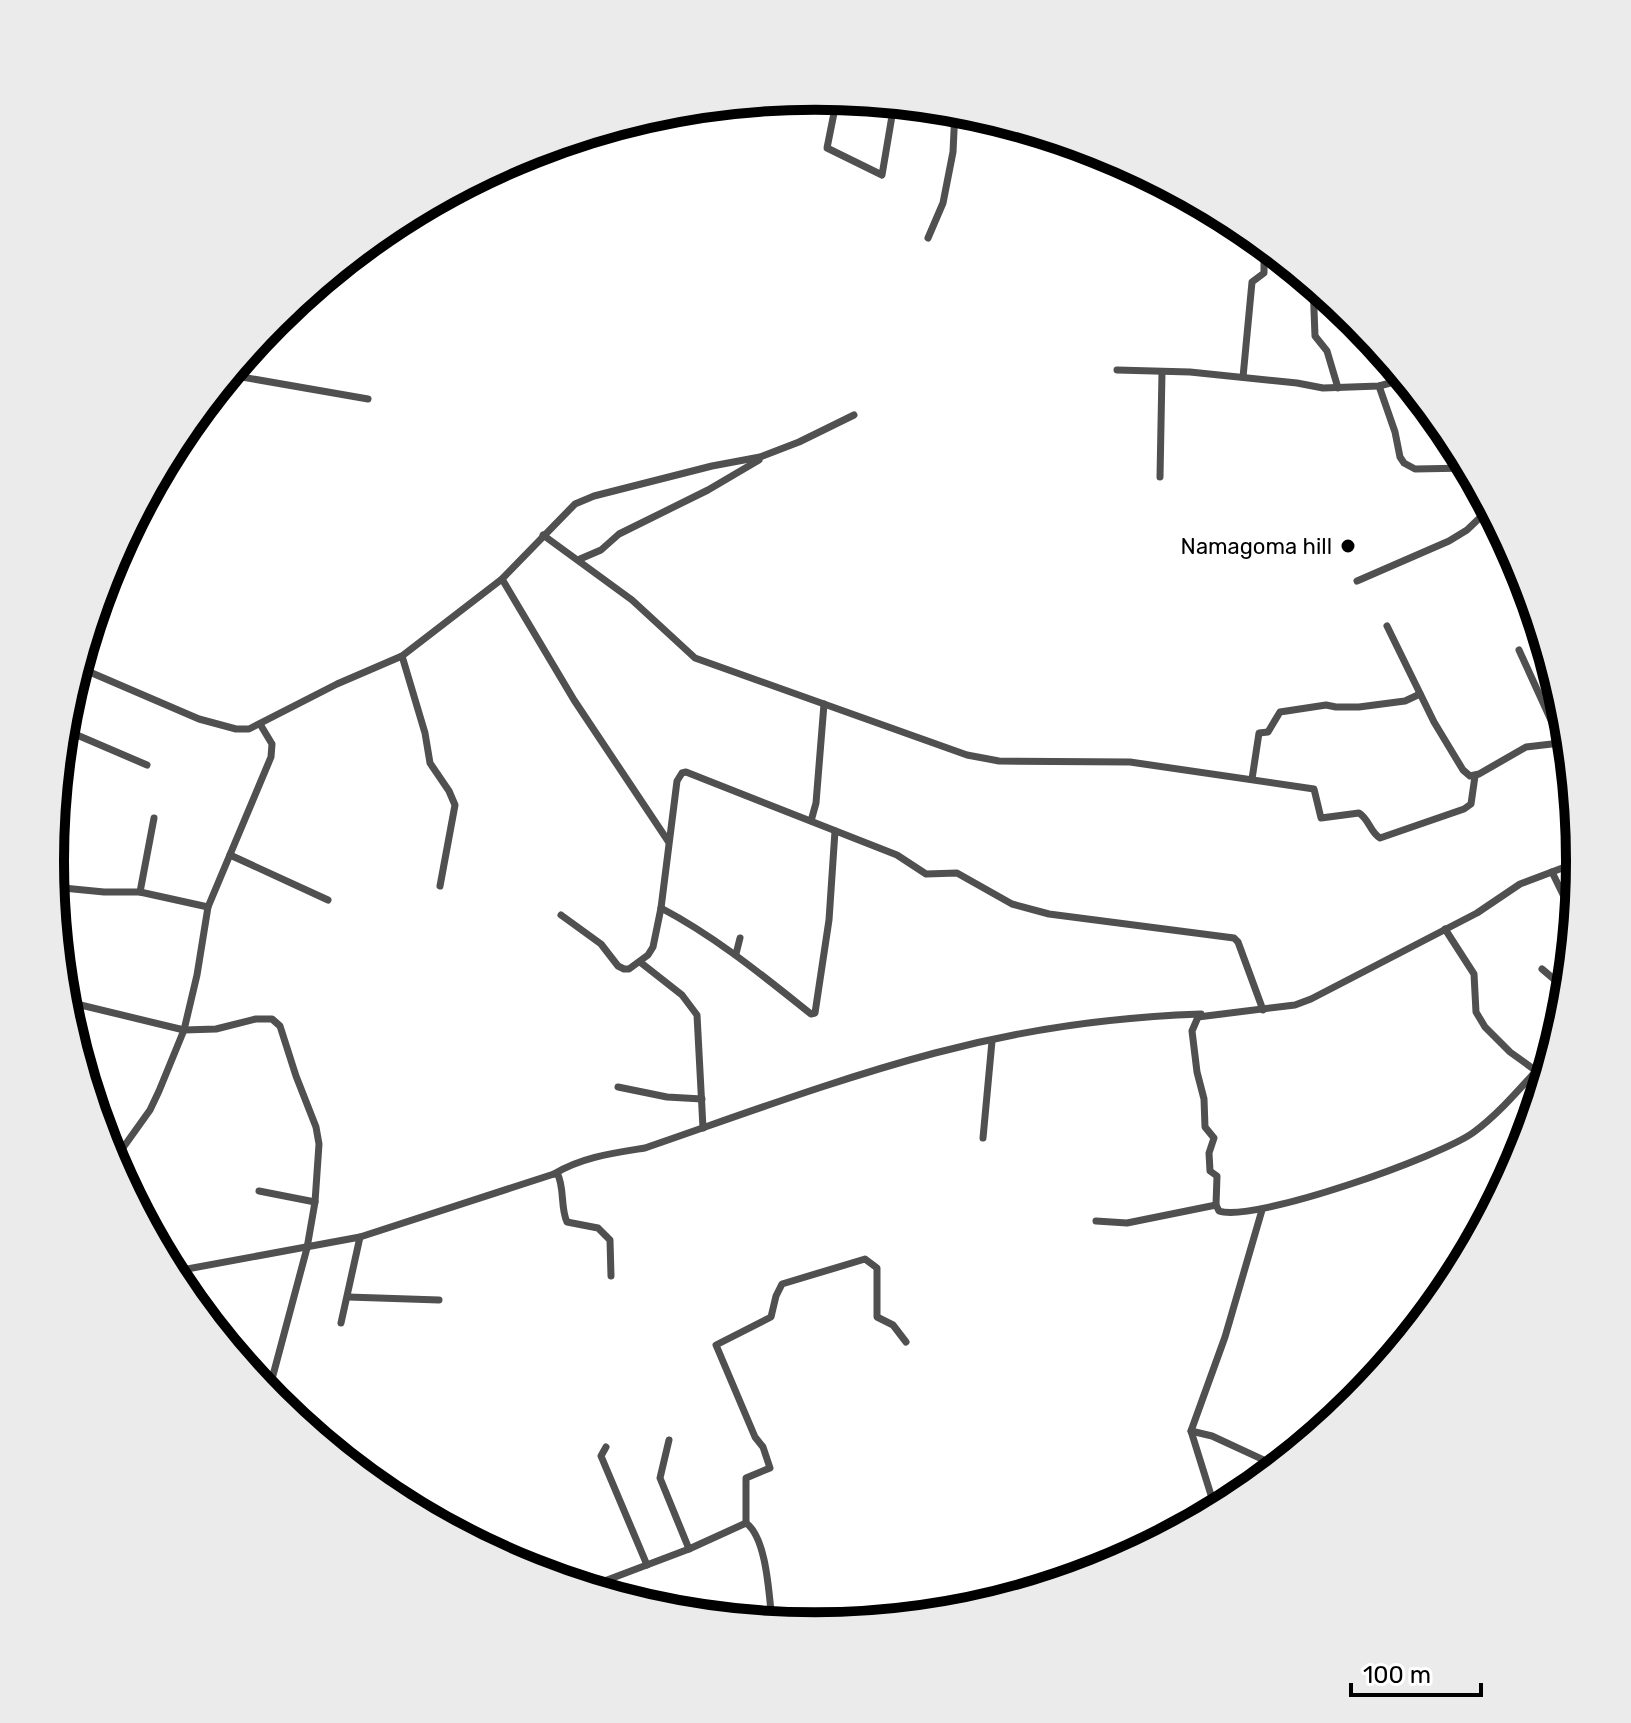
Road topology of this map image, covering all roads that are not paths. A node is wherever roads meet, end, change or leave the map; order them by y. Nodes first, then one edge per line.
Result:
1 (834, 111) edge
2 (892, 114) edge
3 (954, 123) edge
4 (928, 238) dead end
5 (1264, 259) edge
6 (1314, 298) edge
7 (1117, 370) dead end
8 (1162, 372) junction
9 (241, 377) edge
10 (1243, 377) junction
11 (1394, 382) edge
12 (1379, 386) junction
13 (1338, 388) junction
14 (368, 399) dead end
15 (854, 415) dead end
16 (775, 451) junction
17 (1455, 468) edge
18 (1160, 477) dead end
19 (1482, 516) edge
20 (543, 535) junction
21 (580, 559) junction
22 (502, 579) junction
23 (1357, 581) dead end
24 (1387, 626) dead end
25 (1519, 650) dead end
26 (402, 656) junction
27 (89, 672) edge
28 (1420, 694) junction
29 (824, 704) junction
30 (1554, 720) edge
31 (260, 724) junction
32 (75, 734) edge
33 (1558, 743) edge
34 (147, 765) dead end
35 (1475, 776) junction
36 (1252, 779) junction
37 (154, 818) dead end
38 (811, 821) junction
39 (835, 831) junction
40 (668, 841) junction
41 (230, 855) junction
42 (1567, 866) edge
43 (1552, 872) junction
44 (440, 886) dead end
45 (65, 888) edge
46 (140, 892) junction
47 (328, 900) dead end
48 (1565, 900) edge
49 (208, 907) junction
50 (661, 908) junction
51 (561, 915) dead end
52 (1445, 929) junction
53 (740, 938) dead end
54 (736, 954) junction
55 (640, 962) junction
56 (1542, 969) dead end
57 (1557, 982) edge
58 (77, 1004) edge
59 (1263, 1010) junction
60 (1233, 1013) junction
61 (184, 1030) junction
62 (992, 1041) junction
63 (1536, 1071) joint
64 (618, 1087) dead end
65 (702, 1099) junction
66 (703, 1128) junction
67 (983, 1138) dead end
68 (121, 1150) edge
69 (554, 1174) junction
70 (259, 1191) dead end
71 (315, 1202) junction
72 (1216, 1205) junction
73 (1262, 1210) junction
74 (1096, 1221) dead end
75 (360, 1237) junction
76 (307, 1248) junction
77 (185, 1270) edge
78 (611, 1276) dead end
79 (348, 1297) junction
80 (439, 1300) dead end
81 (341, 1323) dead end
82 (906, 1342) dead end
83 (272, 1379) dead end
84 (1191, 1431) junction
85 (669, 1440) dead end
86 (606, 1447) dead end
87 (1268, 1462) edge
88 (1212, 1499) edge
89 (746, 1523) junction
90 (689, 1549) junction
91 (647, 1565) junction
92 (603, 1582) edge
93 (771, 1611) edge

1 - 2 street
3 - 4 street
5 - 10 street
6 - 13 street
7 - 8 street
8 - 10 street
8 - 18 street
9 - 14 street
10 - 13 street
11 - 12 street
12 - 13 street
12 - 17 street
15 - 16 street
16 - 20 street
16 - 21 street
19 - 23 street
20 - 21 street
20 - 22 street
21 - 29 street
22 - 26 street
22 - 40 street
24 - 28 street
25 - 30 street
26 - 31 street
26 - 44 street
27 - 31 street
28 - 35 street
28 - 36 street
29 - 36 street
29 - 38 street
31 - 41 street
32 - 34 street
33 - 35 street
35 - 36 street
37 - 46 street
38 - 39 street
38 - 40 street
39 - 54 street
39 - 59 street
40 - 50 street
41 - 47 street
41 - 49 street
42 - 43 street
43 - 48 street
43 - 52 street
45 - 46 street
46 - 49 street
49 - 61 street
50 - 54 street
50 - 55 street
51 - 55 street
52 - 59 street
52 - 63 street
53 - 54 street
55 - 65 street
56 - 57 street
58 - 61 street
59 - 60 street
60 - 62 street
60 - 72 street
61 - 68 street
61 - 71 street
62 - 66 street
62 - 67 street
63 - 73 street
64 - 65 street
65 - 66 street
66 - 69 street
69 - 75 street
69 - 78 street
70 - 71 street
71 - 76 street
72 - 73 street
72 - 74 street
73 - 84 street
75 - 76 street
75 - 79 street
76 - 77 street
76 - 83 street
79 - 80 street
79 - 81 street
82 - 89 street
84 - 87 street
84 - 88 street
85 - 90 street
86 - 91 street
89 - 90 street
89 - 93 street
90 - 91 street
91 - 92 street

